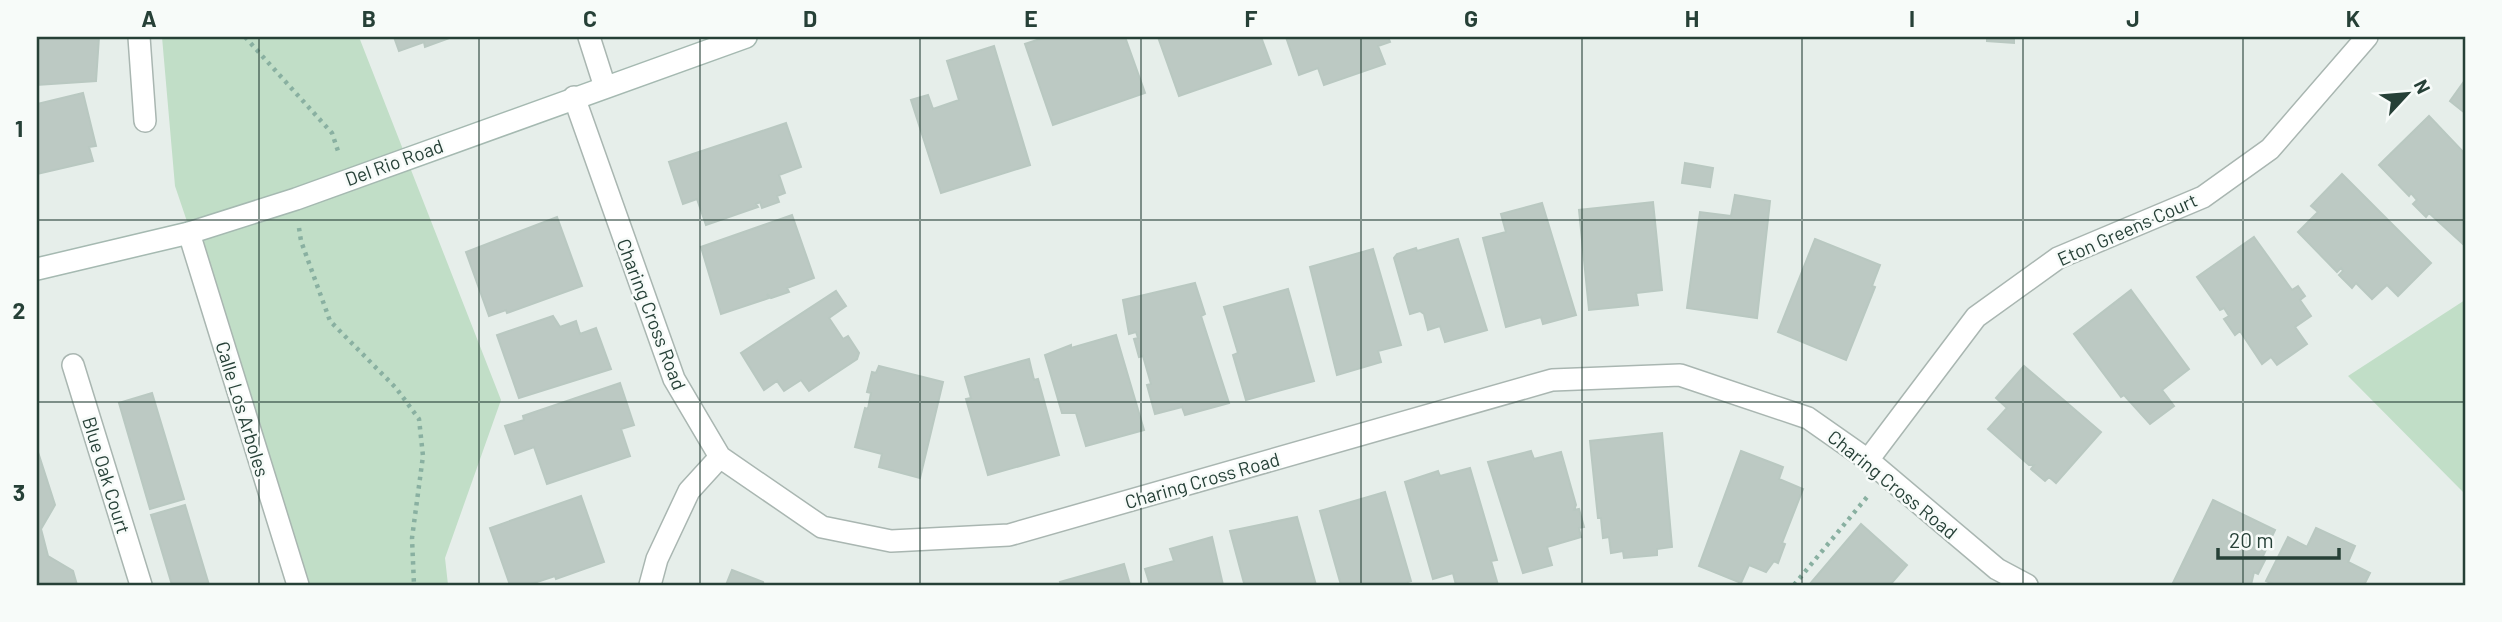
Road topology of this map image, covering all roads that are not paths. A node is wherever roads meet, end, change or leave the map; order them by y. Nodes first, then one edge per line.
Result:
1 (139, 37) edge
2 (589, 37) edge
3 (746, 37) edge
4 (2367, 37) edge
5 (606, 86) junction
6 (575, 97) junction
7 (145, 121) dead end
8 (189, 233) junction
9 (37, 269) edge
10 (73, 365) dead end
11 (720, 457) junction
12 (1868, 460) junction
13 (141, 585) edge
14 (298, 585) edge
15 (650, 585) edge
16 (2026, 585) edge

1 - 7 street
2 - 5 street
3 - 5 street, Del Rio Road
4 - 12 street, Eton Greens Court
5 - 6 street, Del Rio Road
6 - 8 street, Del Rio Road
6 - 11 street, Charing Cross Road
8 - 9 street, Del Rio Road
8 - 14 street, Calle Los Arboles
10 - 13 street, Blue Oak Court
11 - 12 street, Charing Cross Road
11 - 15 street
12 - 16 street, Charing Cross Road

